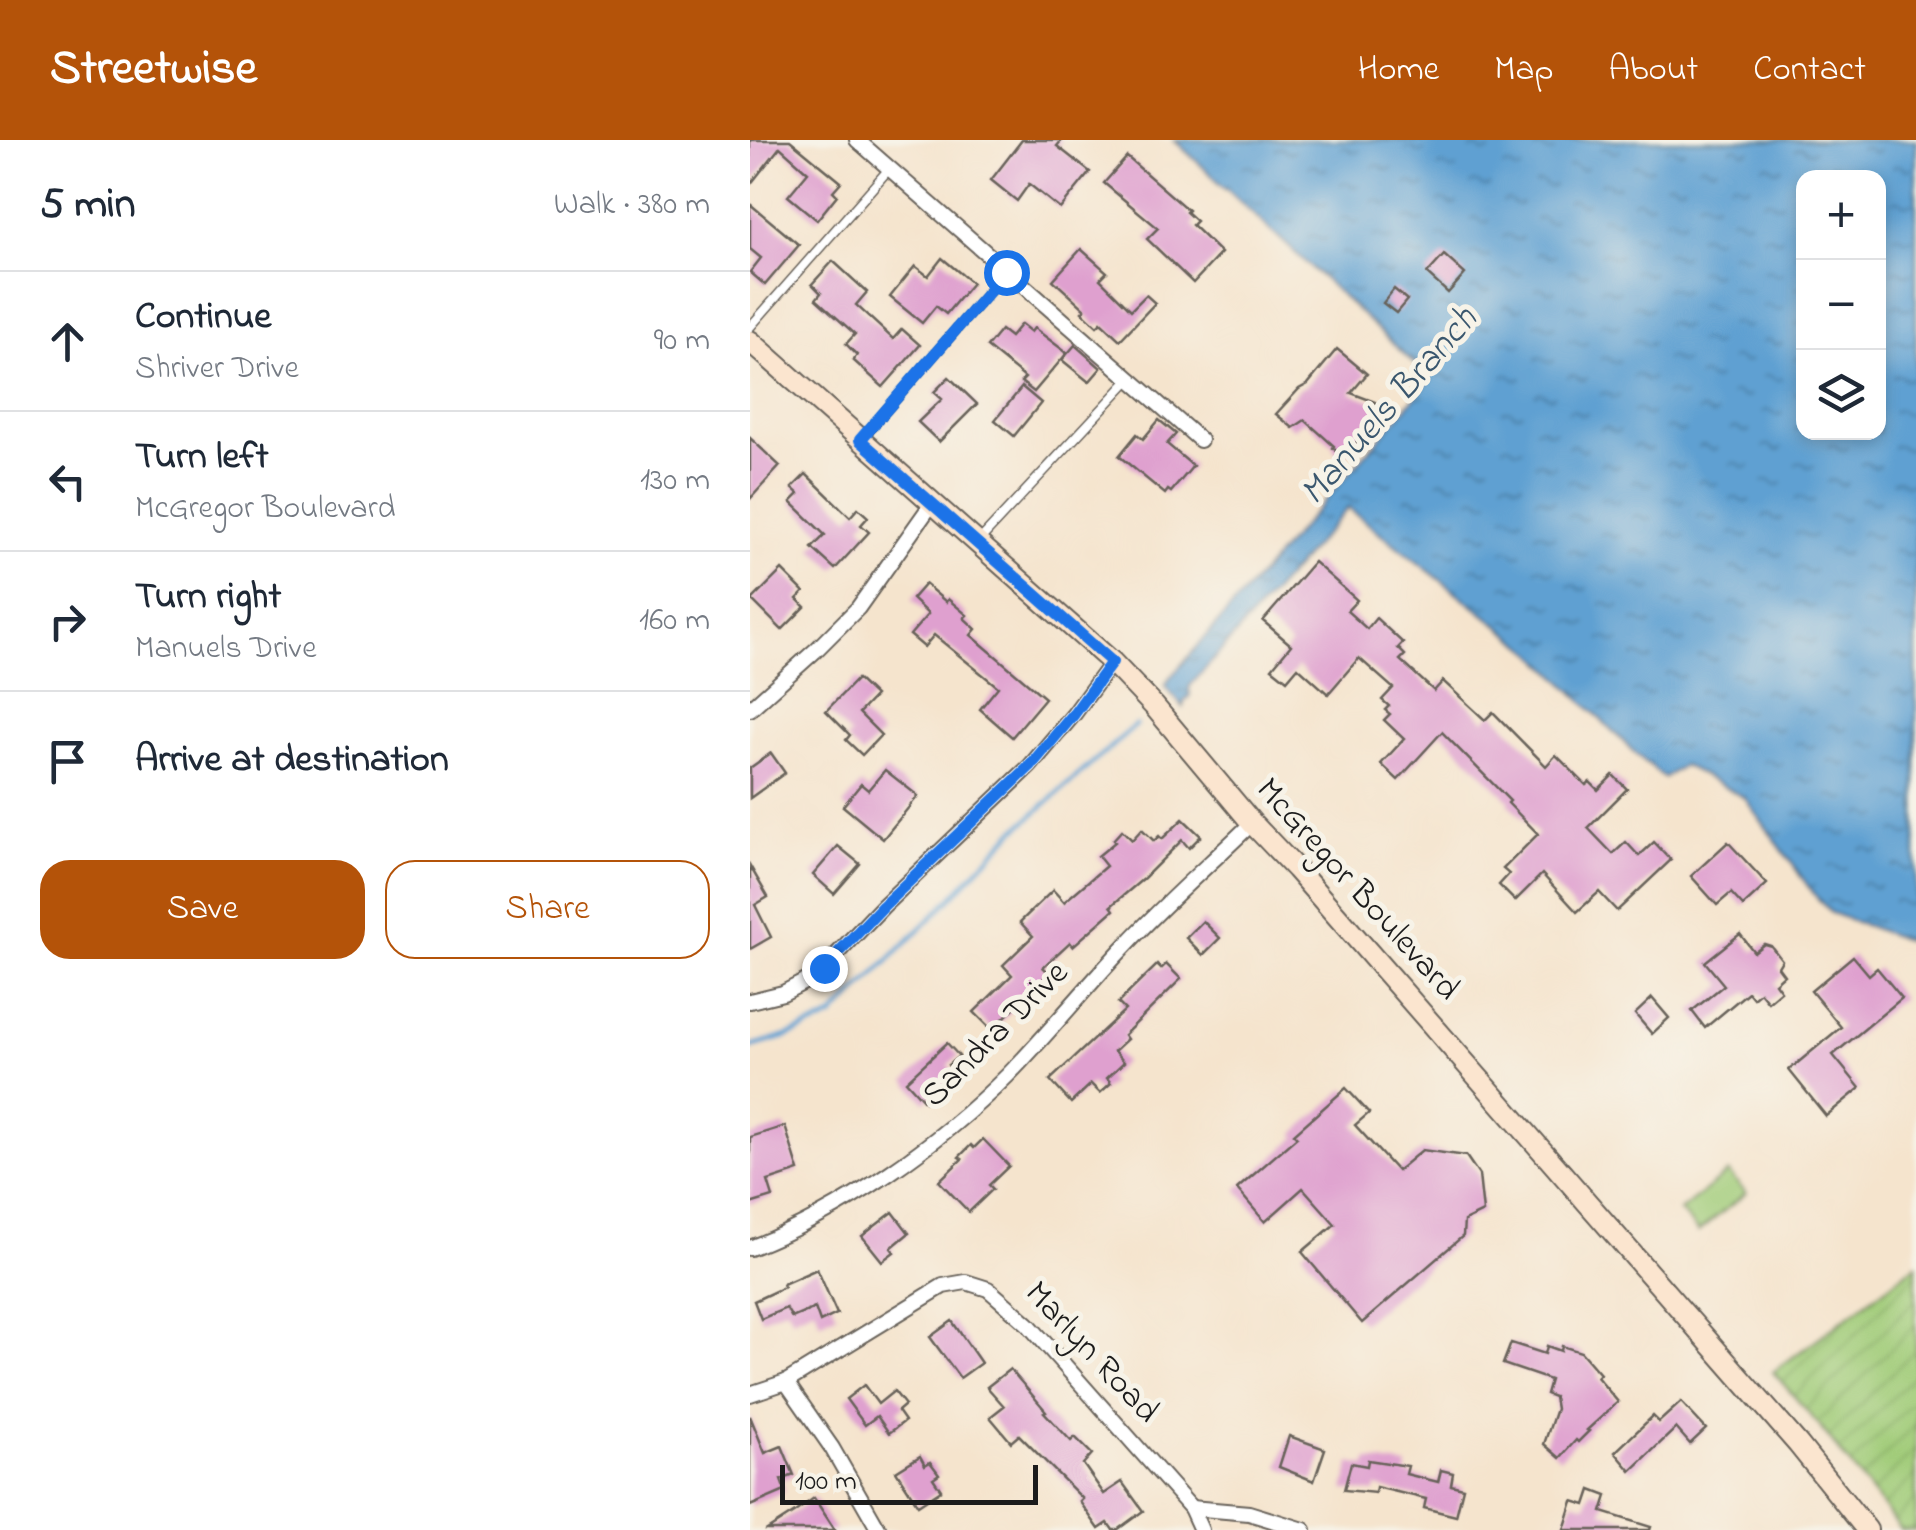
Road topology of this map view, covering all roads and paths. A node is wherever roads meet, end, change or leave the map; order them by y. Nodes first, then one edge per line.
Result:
1 (857, 140) edge
2 (889, 169) junction
3 (1006, 272) junction
4 (751, 340) edge
5 (1130, 379) junction
6 (860, 440) junction
7 (1200, 440) dead end
8 (933, 502) junction
9 (978, 542) junction
10 (1112, 662) junction
11 (750, 709) edge
12 (1252, 823) junction
13 (750, 1001) edge
14 (750, 1248) edge
15 (786, 1382) junction
16 (750, 1394) edge
17 (1190, 1508) junction
18 (879, 1530) edge
19 (1201, 1530) edge
20 (1304, 1530) edge
21 (1867, 1530) edge

1 - 2 street
2 - 3 street
2 - 4 lane
3 - 5 street
3 - 6 lane
4 - 6 main road, McGregor Boulevard
5 - 7 street
5 - 9 lane
6 - 8 main road, McGregor Boulevard
8 - 9 main road, McGregor Boulevard
8 - 11 street
9 - 10 main road, McGregor Boulevard
10 - 12 main road, McGregor Boulevard
10 - 13 street
12 - 14 street, Sandra Drive
12 - 21 main road, McGregor Boulevard
15 - 16 street, Marlyn Road
15 - 17 street, Marlyn Road
15 - 18 street
17 - 19 street, Marlyn Road
17 - 20 street

